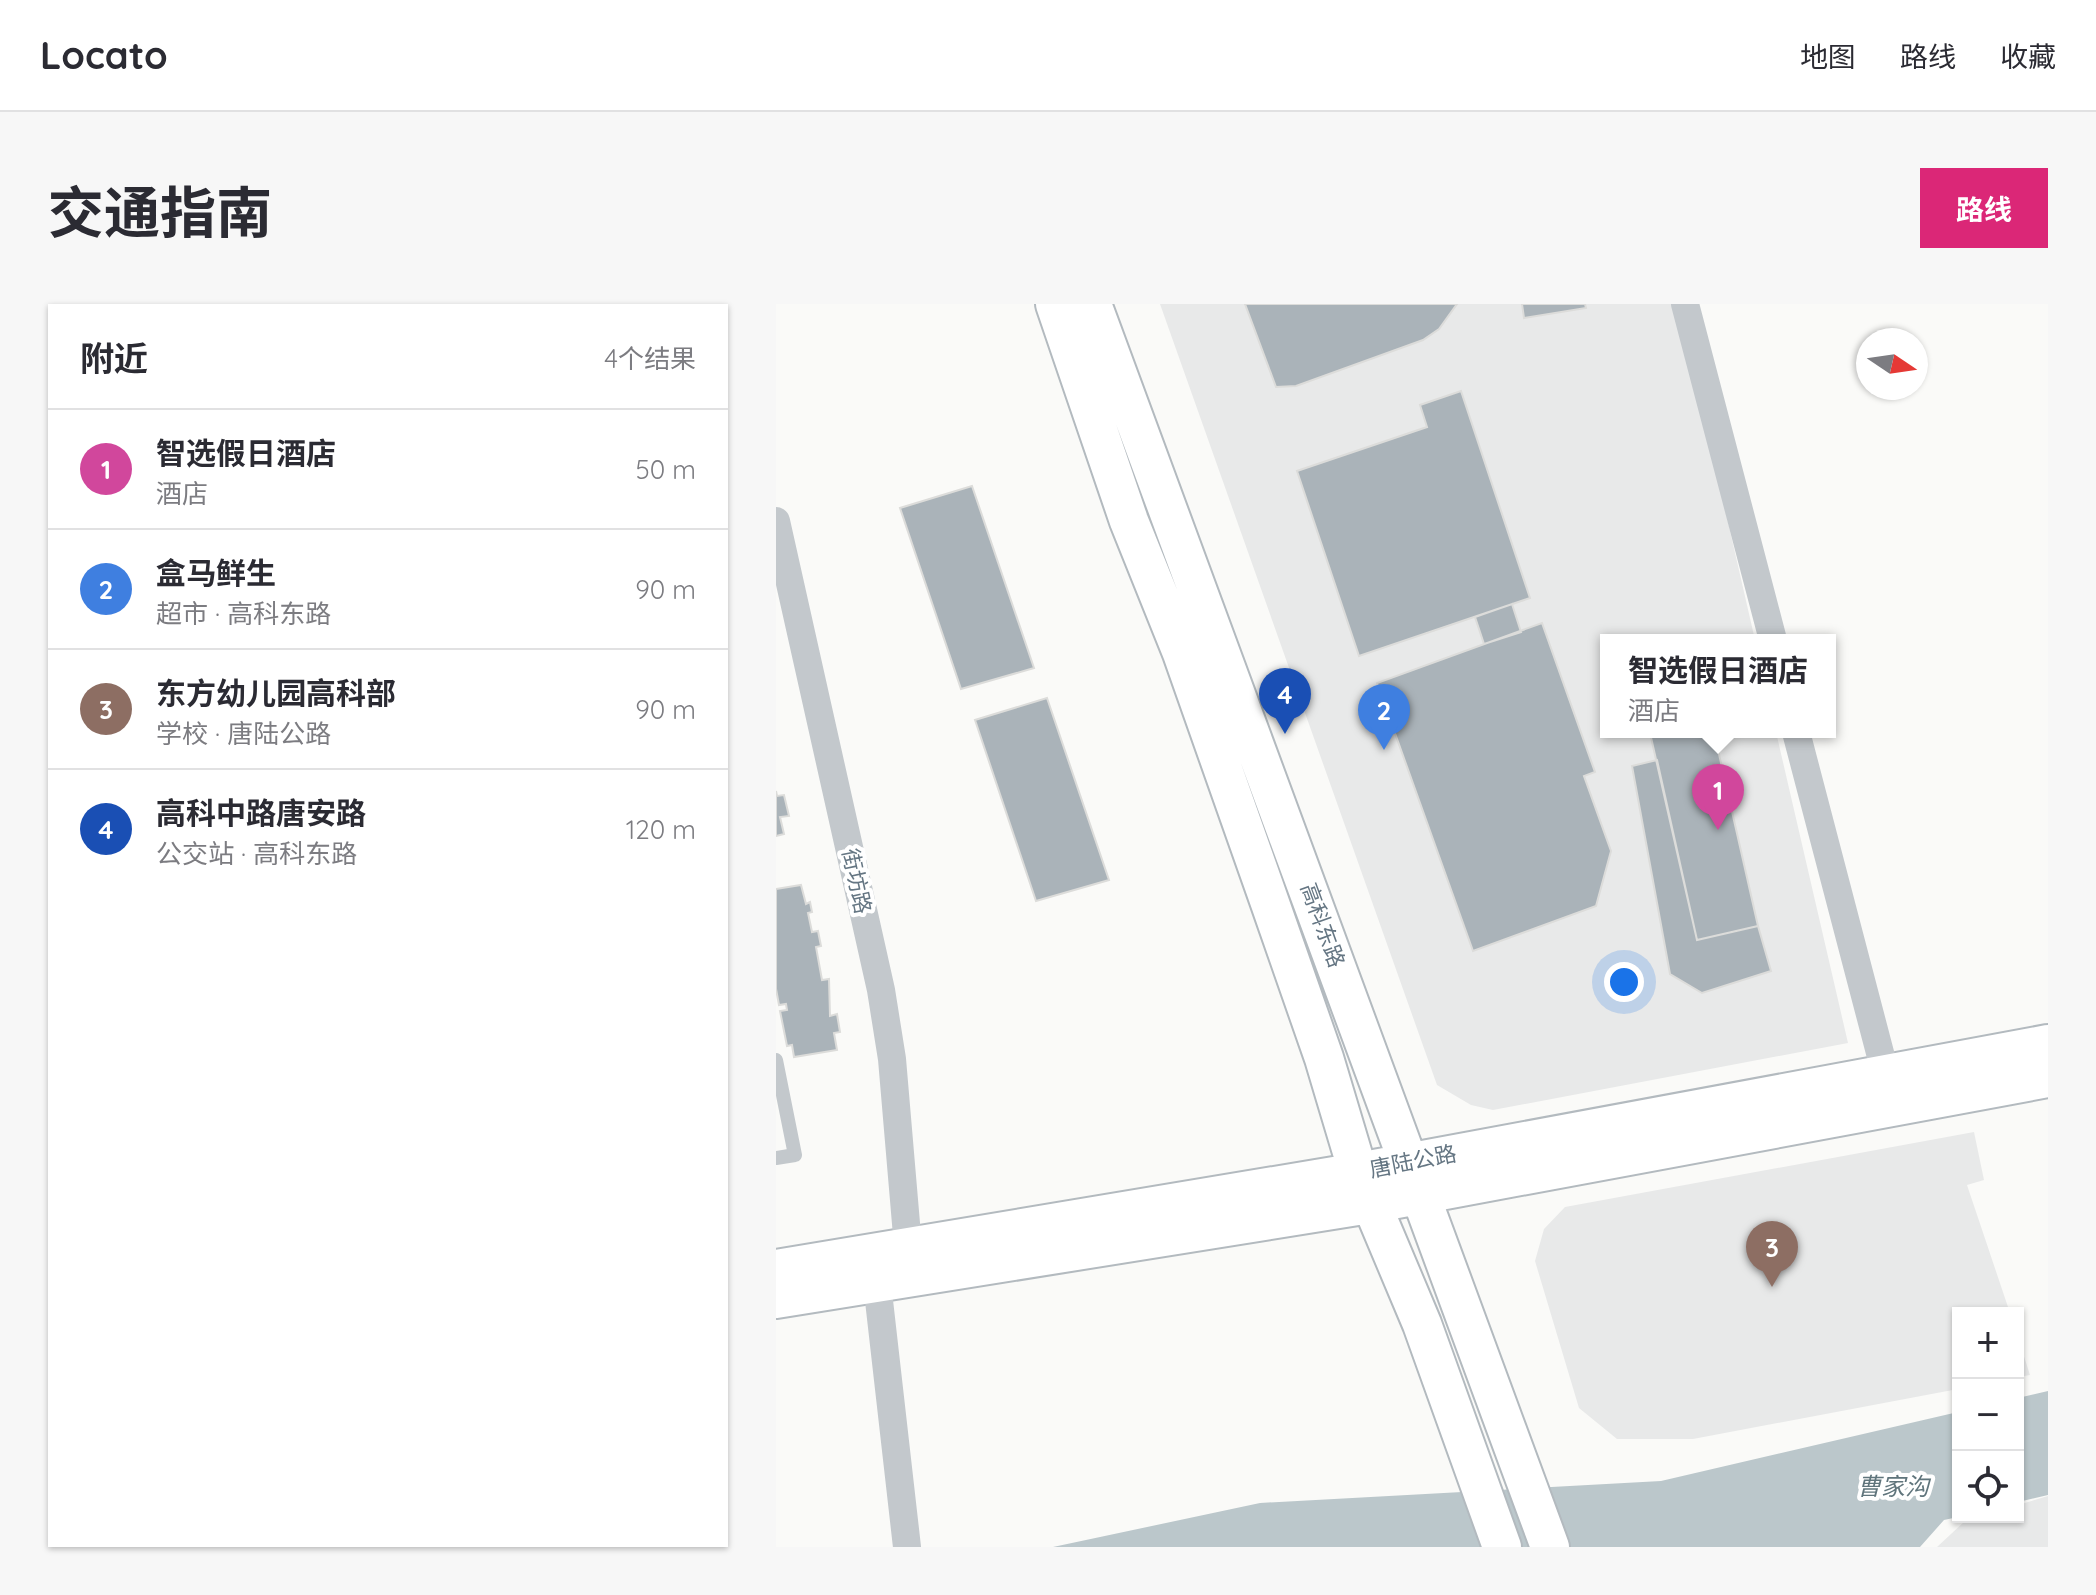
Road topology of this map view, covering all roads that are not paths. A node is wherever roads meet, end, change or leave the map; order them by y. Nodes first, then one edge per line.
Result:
1 (1055, 304) edge
2 (1092, 304) edge
3 (1685, 304) edge
4 (776, 521) edge
5 (1771, 634) edge
6 (1798, 738) edge
7 (2048, 1044) edge
8 (776, 1060) edge
9 (2048, 1078) edge
10 (1889, 1090) junction
11 (776, 1158) edge
12 (1415, 1177) junction
13 (1364, 1188) junction
14 (908, 1247) junction
15 (776, 1269) edge
16 (877, 1283) junction
17 (776, 1299) edge
18 (907, 1547) edge
19 (1502, 1547) edge
20 (1550, 1547) edge

1 - 13 main road, 高科东路
2 - 12 main road, 高科东路
3 - 5 street
4 - 14 street, 街坊路
6 - 10 street
7 - 10 main road, 唐陆公路
8 - 11 lane
9 - 10 main road, 唐陆公路
10 - 12 main road, 唐陆公路
12 - 13 main road, 唐陆公路
12 - 20 main road, 高科东路
13 - 14 main road, 唐陆公路
13 - 16 main road, 唐陆公路
13 - 19 main road, 高科东路
14 - 15 main road, 唐陆公路
16 - 17 main road, 唐陆公路
16 - 18 street

